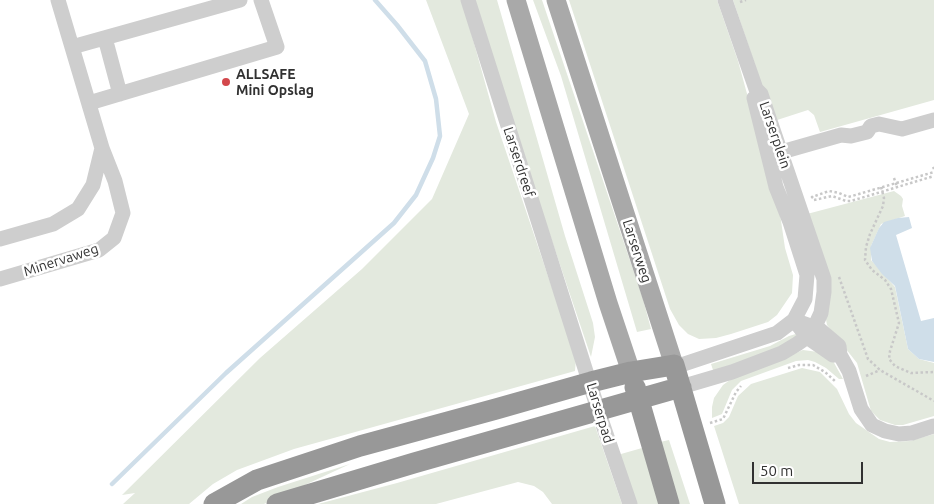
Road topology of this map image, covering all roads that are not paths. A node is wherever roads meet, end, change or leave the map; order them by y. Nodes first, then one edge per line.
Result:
1 (58, 0) edge
2 (240, 0) edge
3 (261, 0) edge
4 (468, 0) edge
5 (516, 0) edge
6 (556, 0) edge
7 (725, 0) edge
8 (105, 38) junction
9 (72, 47) junction
10 (120, 94) junction
11 (89, 103) junction
12 (934, 120) edge
13 (102, 148) junction
14 (774, 154) junction
15 (0, 239) edge
16 (0, 279) edge
17 (794, 320) junction
18 (571, 322) joint
19 (811, 332) junction
20 (674, 365) junction
21 (631, 372) junction
22 (591, 382) junction
23 (681, 387) junction
24 (639, 400) junction
25 (599, 410) junction
26 (934, 426) edge
27 (214, 504) edge
28 (277, 504) edge
29 (630, 504) edge
30 (669, 504) edge
31 (715, 504) edge

1 - 9 street, Minervaweg
2 - 8 street
3 - 10 street
4 - 18 street, Larserdreef
5 - 21 main road
6 - 20 main road, Larserweg
7 - 14 street, Larserplein
8 - 9 street
8 - 10 street
9 - 11 street, Minervaweg
10 - 11 street
11 - 13 street, Minervaweg
12 - 14 street
13 - 15 street, Minervaweg
13 - 16 street, Minervaweg
14 - 17 street, Larserplein
14 - 19 street, Larserplein
17 - 19 street
17 - 20 street, Larserplein
18 - 22 street, Larserpad
19 - 23 street
19 - 26 street
20 - 21 highway, Larserplein
20 - 23 highway, Larserweg
21 - 22 highway, Larserplein
21 - 24 highway
22 - 25 street, Larserpad
22 - 27 highway, Larserplein
23 - 24 highway
23 - 31 highway, Larserweg
24 - 25 highway
24 - 30 highway
25 - 28 highway
25 - 29 street, Larserpad

